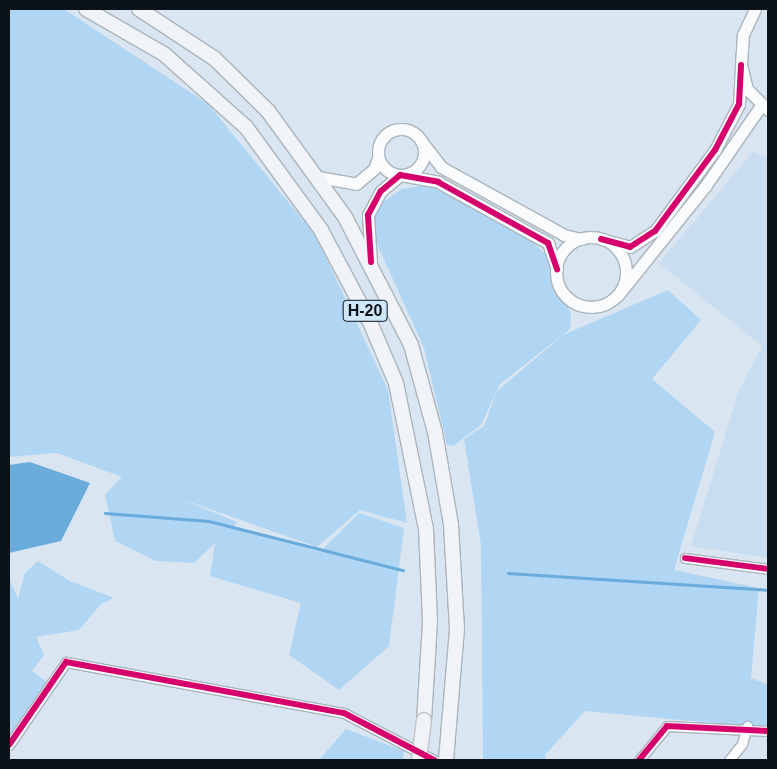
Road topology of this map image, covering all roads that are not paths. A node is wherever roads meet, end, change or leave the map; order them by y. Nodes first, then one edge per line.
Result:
1 (86, 9) edge
2 (139, 9) edge
3 (755, 9) edge
4 (741, 65) junction
5 (765, 107) edge
6 (421, 141) junction
7 (378, 158) junction
8 (400, 176) junction
9 (318, 177) junction
10 (584, 239) junction
11 (601, 239) junction
12 (371, 262) junction
13 (557, 269) junction
14 (618, 295) junction
15 (685, 558) dead end
16 (768, 569) edge
17 (747, 726) junction
18 (768, 731) edge
19 (9, 745) edge
20 (420, 760) edge
21 (434, 760) edge
22 (446, 760) edge
23 (639, 760) edge
24 (729, 760) edge

1 - 20 main road, Н-20, bridge
2 - 9 main road, Н-20
3 - 4 street
4 - 5 street
4 - 11 street
5 - 14 street
6 - 7 street
6 - 8 street
6 - 10 street
7 - 8 street
7 - 9 street
8 - 12 street
8 - 13 street
9 - 12 main road, Н-20
10 - 11 street
10 - 13 street
11 - 14 street
12 - 22 main road, Н-20
13 - 14 street
15 - 16 street
17 - 18 street
17 - 23 street
17 - 24 street
19 - 21 street

